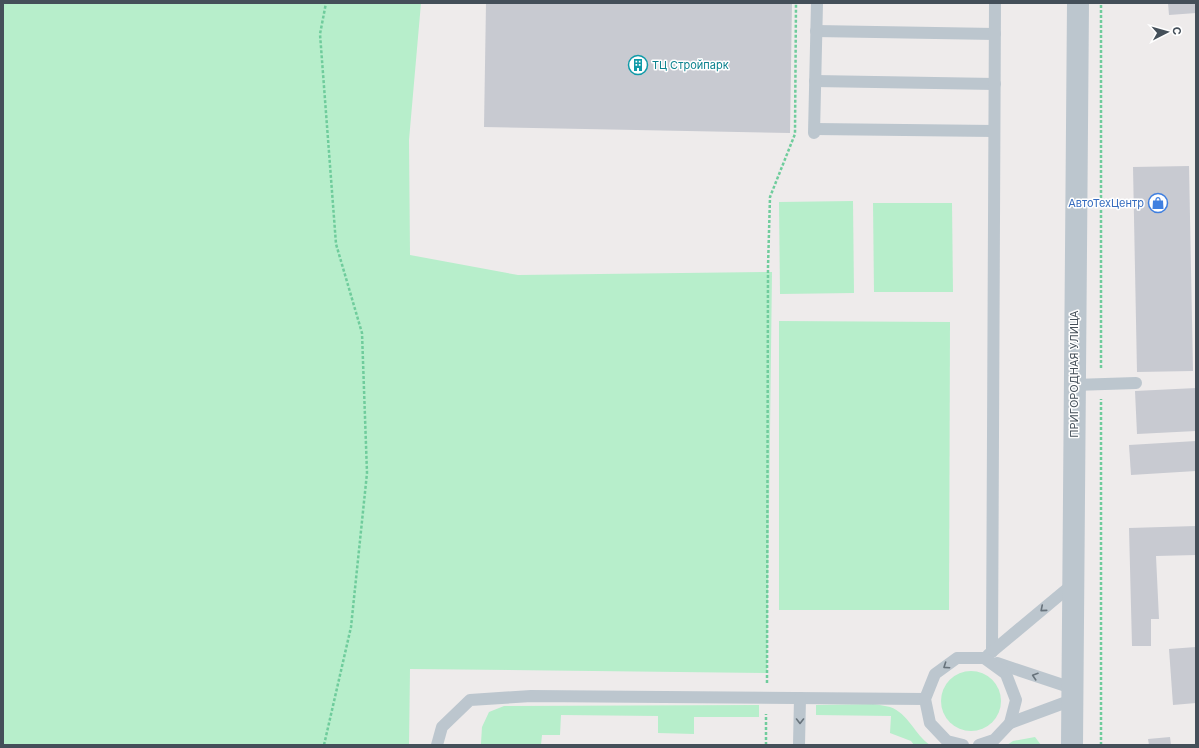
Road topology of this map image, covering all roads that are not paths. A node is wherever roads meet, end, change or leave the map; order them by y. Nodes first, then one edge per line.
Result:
1 (817, 3) edge
2 (995, 3) edge
3 (1078, 3) edge
4 (816, 31) junction
5 (995, 34) junction
6 (815, 81) junction
7 (994, 84) junction
8 (994, 131) junction
9 (1136, 383) dead end
10 (1074, 385) junction
11 (1072, 584) junction
12 (988, 655) junction
13 (1072, 694) junction
14 (800, 698) junction
15 (925, 699) junction
16 (1010, 723) junction
17 (982, 744) edge
18 (437, 745) edge
19 (799, 745) edge
20 (963, 745) edge
21 (1072, 745) edge

1 - 4 lane
2 - 5 lane
3 - 10 street, ПРИГОРОДНАЯ УЛИЦА
4 - 5 lane
4 - 6 lane
5 - 7 lane
6 - 7 lane
6 - 8 lane
7 - 8 lane
8 - 12 lane
9 - 10 lane
10 - 11 street, ПРИГОРОДНАЯ УЛИЦА
11 -> 12 lane
11 - 13 street, ПРИГОРОДНАЯ УЛИЦА
13 -> 12 lane
12 -> 15 lane
12 - 16 lane
13 - 16 lane
13 - 21 street, ПРИГОРОДНАЯ УЛИЦА
14 - 15 lane
14 - 18 lane
14 -> 19 lane
15 - 20 lane
16 - 17 lane

